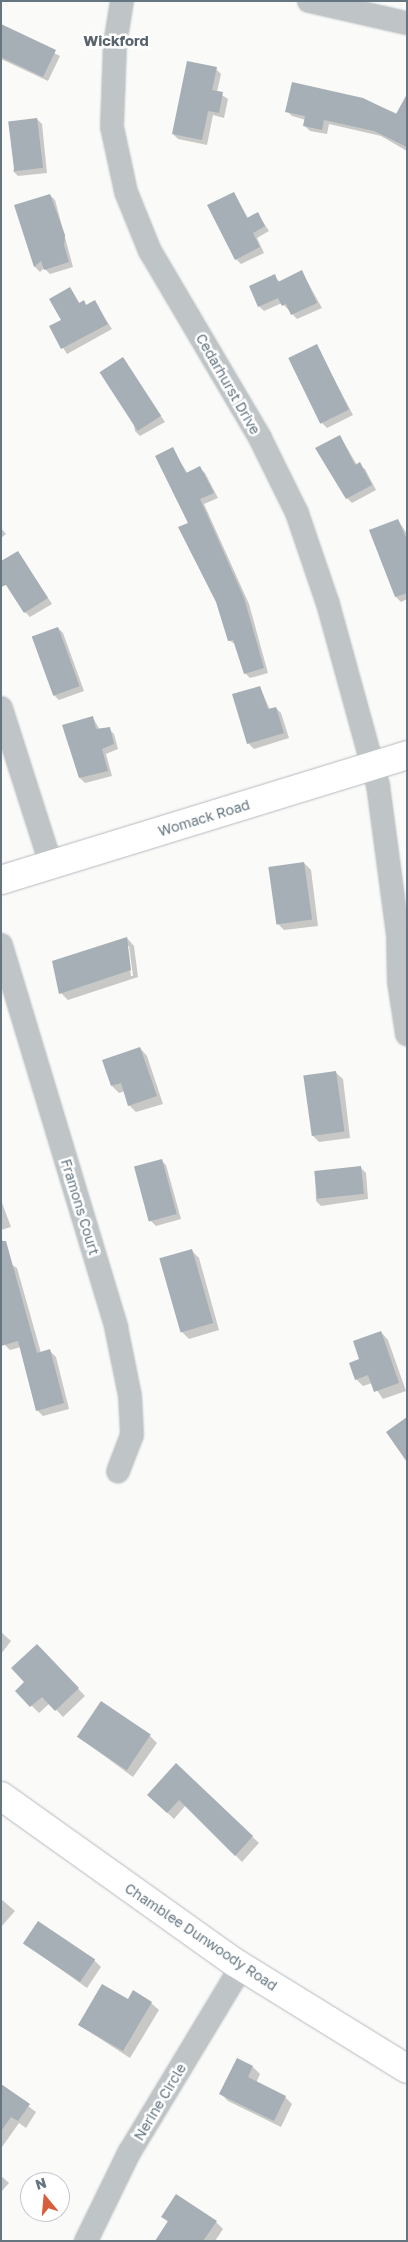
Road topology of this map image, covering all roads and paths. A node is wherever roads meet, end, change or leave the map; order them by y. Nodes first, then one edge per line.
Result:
1 (122, 1) edge
2 (309, 1) edge
3 (407, 23) edge
4 (1, 708) edge
5 (407, 755) edge
6 (373, 765) junction
7 (52, 865) junction
8 (1, 880) edge
9 (1, 945) edge
10 (407, 1034) edge
11 (118, 1471) dead end
12 (1, 1796) edge
13 (241, 1967) junction
14 (407, 2069) edge
15 (86, 2241) edge

1 - 6 street, Cedarhurst Drive
2 - 3 street
4 - 7 street
5 - 6 street, Womack Road
6 - 7 street, Womack Road
6 - 10 street, Cedarhurst Drive
7 - 8 street, Womack Road
9 - 11 street, Framons Court
12 - 13 street, Chamblee Dunwoody Road
13 - 14 street, Chamblee Dunwoody Road
13 - 15 street, Nerine Circle

